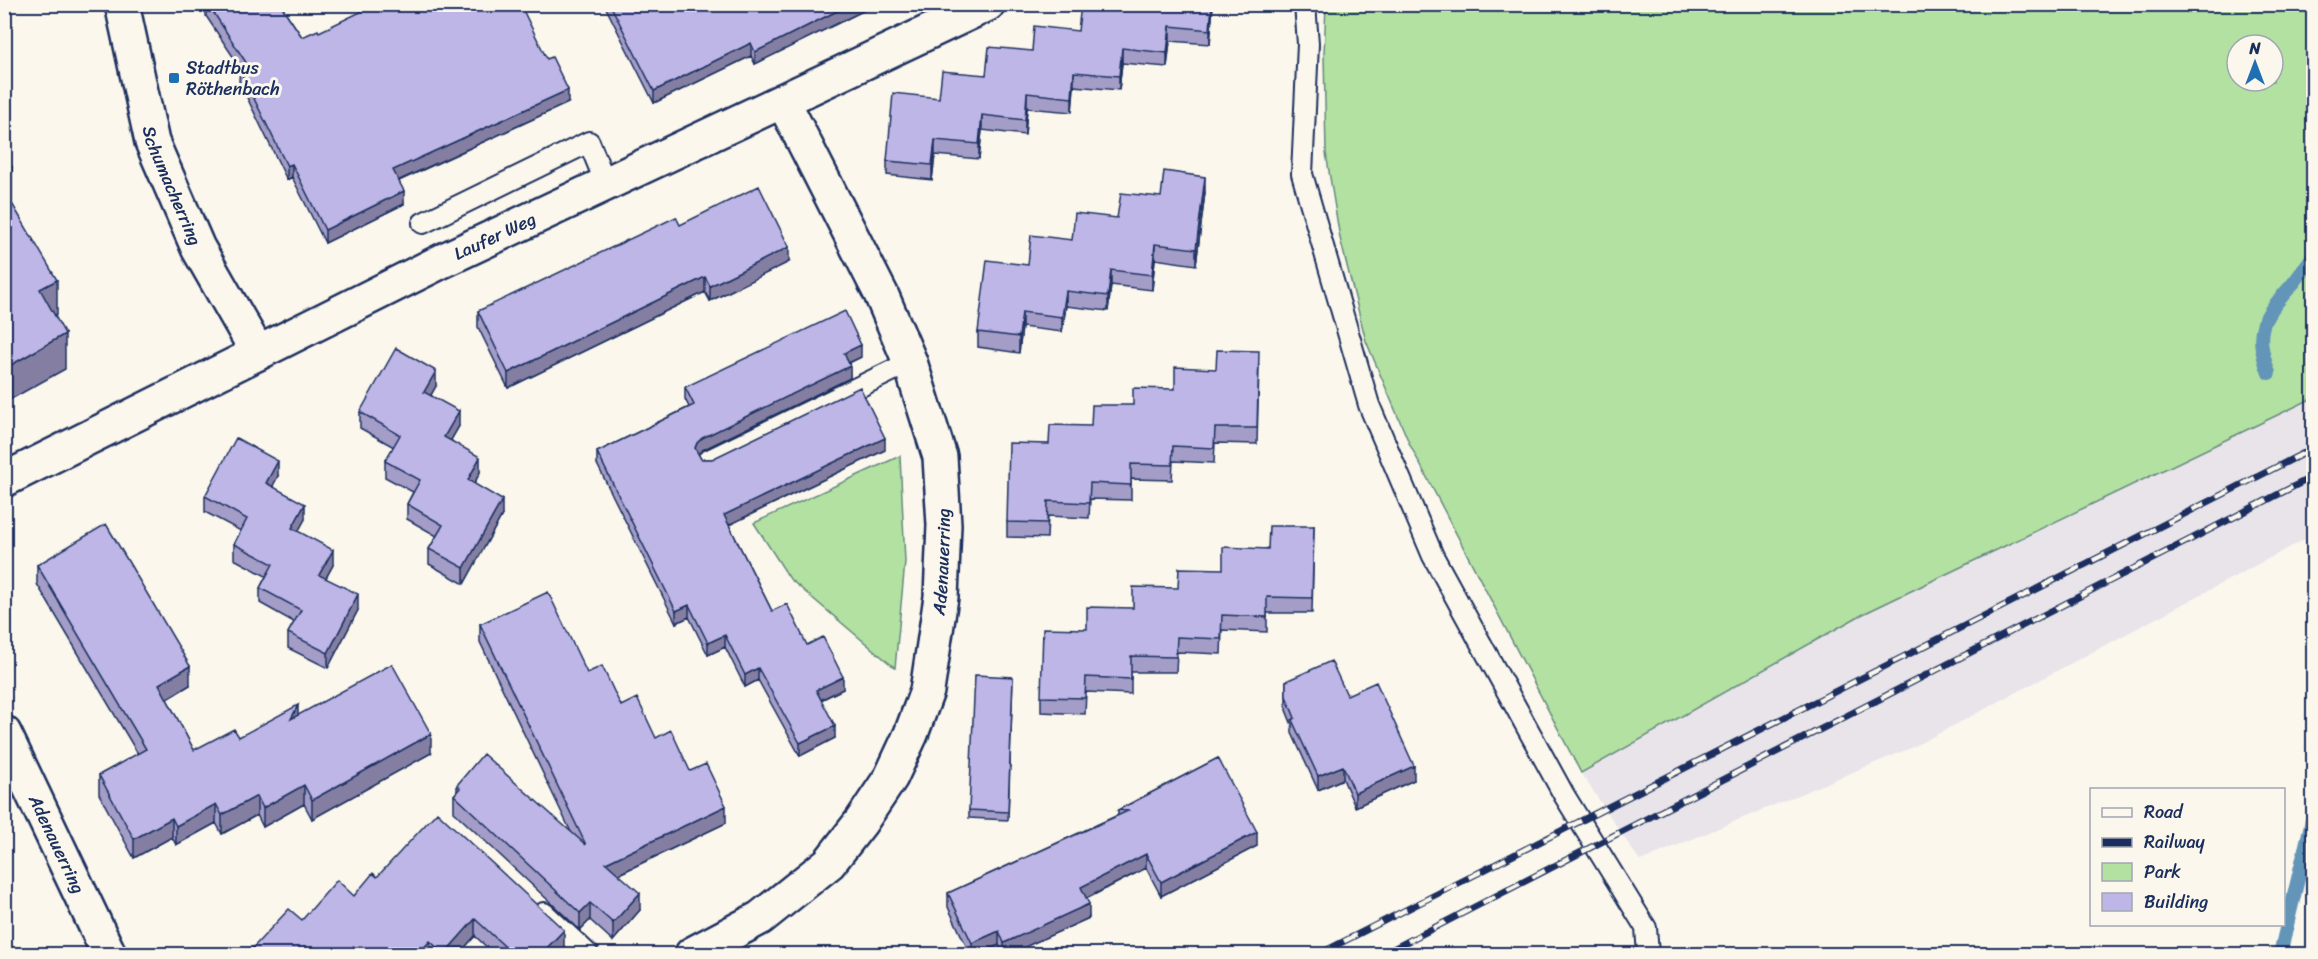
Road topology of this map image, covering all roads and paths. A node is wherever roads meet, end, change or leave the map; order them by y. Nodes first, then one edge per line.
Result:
1 (122, 4) edge
2 (988, 4) edge
3 (1305, 4) edge
4 (783, 101) junction
5 (606, 184) junction
6 (423, 223) dead end
7 (258, 353) junction
8 (910, 362) junction
9 (707, 461) edge
10 (4, 480) edge
11 (4, 733) edge
12 (528, 898) edge
13 (110, 954) edge
14 (588, 954) edge
15 (692, 954) edge
16 (1648, 954) edge

1 - 7 street, Schumacherring
2 - 4 street, Laufer Weg
3 - 16 lane
4 - 5 street, Laufer Weg
4 - 8 street, Adenauerring
5 - 6 lane
5 - 7 street, Laufer Weg
7 - 10 street, Laufer Weg
8 - 9 lane
8 - 15 street, Adenauerring
11 - 13 street, Adenauerring
12 - 14 lane

